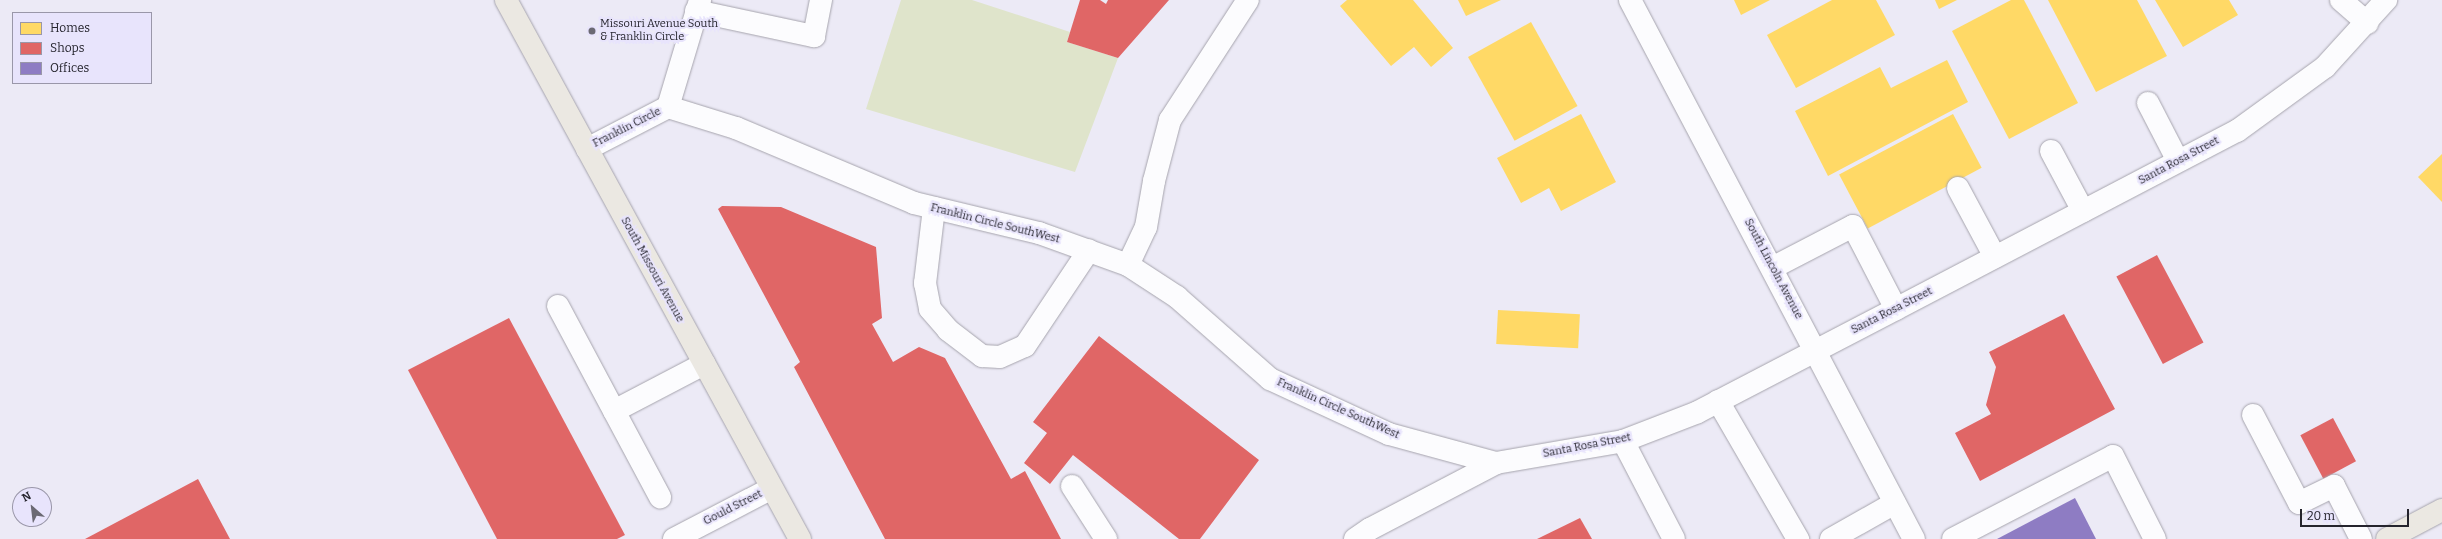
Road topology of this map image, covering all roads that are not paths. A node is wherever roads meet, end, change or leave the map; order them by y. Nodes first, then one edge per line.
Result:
1 (506, 0) edge
2 (821, 0) edge
3 (1248, 0) edge
4 (1630, 0) edge
5 (2342, 0) edge
6 (2386, 0) edge
7 (698, 6) edge
8 (2367, 22) junction
9 (2148, 103) dead end
10 (668, 107) junction
11 (587, 149) junction
12 (2051, 151) dead end
13 (2178, 161) junction
14 (1958, 188) dead end
15 (934, 208) junction
16 (2083, 211) junction
17 (1089, 250) junction
18 (1996, 257) junction
19 (1128, 265) junction
20 (1772, 268) junction
21 (558, 306) dead end
22 (1896, 309) junction
23 (1816, 350) junction
24 (704, 364) junction
25 (1718, 402) junction
26 (614, 411) junction
27 (2253, 415) dead end
28 (1623, 441) junction
29 (1496, 463) junction
30 (1072, 486) dead end
31 (772, 488) junction
32 (660, 497) dead end
33 (1895, 503) junction
34 (2442, 510) edge
35 (2415, 524) junction
36 (674, 539) edge
37 (800, 539) edge
38 (1106, 539) edge
39 (1356, 539) edge
40 (1674, 539) edge
41 (1798, 539) edge
42 (1831, 539) edge
43 (1914, 539) edge
44 (1953, 539) edge
45 (2155, 539) edge
46 (2361, 539) edge
47 (2387, 539) edge
48 (2398, 539) edge

1 - 11 main road, South Missouri Avenue
2 - 7 street
3 - 19 street
4 - 20 street, South Lincoln Avenue
5 - 8 street
6 - 8 street, Santa Rosa Street
7 - 10 street
8 - 13 street, Santa Rosa Street
9 - 13 street
10 - 11 street, Franklin Circle
10 - 15 street, Franklin Circle SouthWest
11 - 24 main road, South Missouri Avenue
12 - 16 street
13 - 16 street, Santa Rosa Street
14 - 18 street
15 - 17 street, Franklin Circle SouthWest
15 - 17 street
16 - 18 street, Santa Rosa Street
17 - 19 street, Franklin Circle SouthWest
18 - 22 street, Santa Rosa Street
19 - 29 street, Franklin Circle SouthWest
20 - 22 street
20 - 23 street, South Lincoln Avenue
21 - 26 street
22 - 23 street, Santa Rosa Street
23 - 25 street, Santa Rosa Street
23 - 33 street, South Lincoln Avenue
24 - 26 street
24 - 31 main road, South Missouri Avenue
25 - 28 street, Santa Rosa Street
25 - 41 street
26 - 32 street
27 - 46 street
28 - 29 street, Santa Rosa Street
28 - 40 street
29 - 39 street, Santa Rosa Street
30 - 38 street
31 - 36 street, Gould Street
31 - 37 main road, South Missouri Avenue
33 - 42 street
33 - 43 street, South Lincoln Avenue
34 - 35 main road
35 - 47 main road
35 - 48 main road
44 - 45 street

